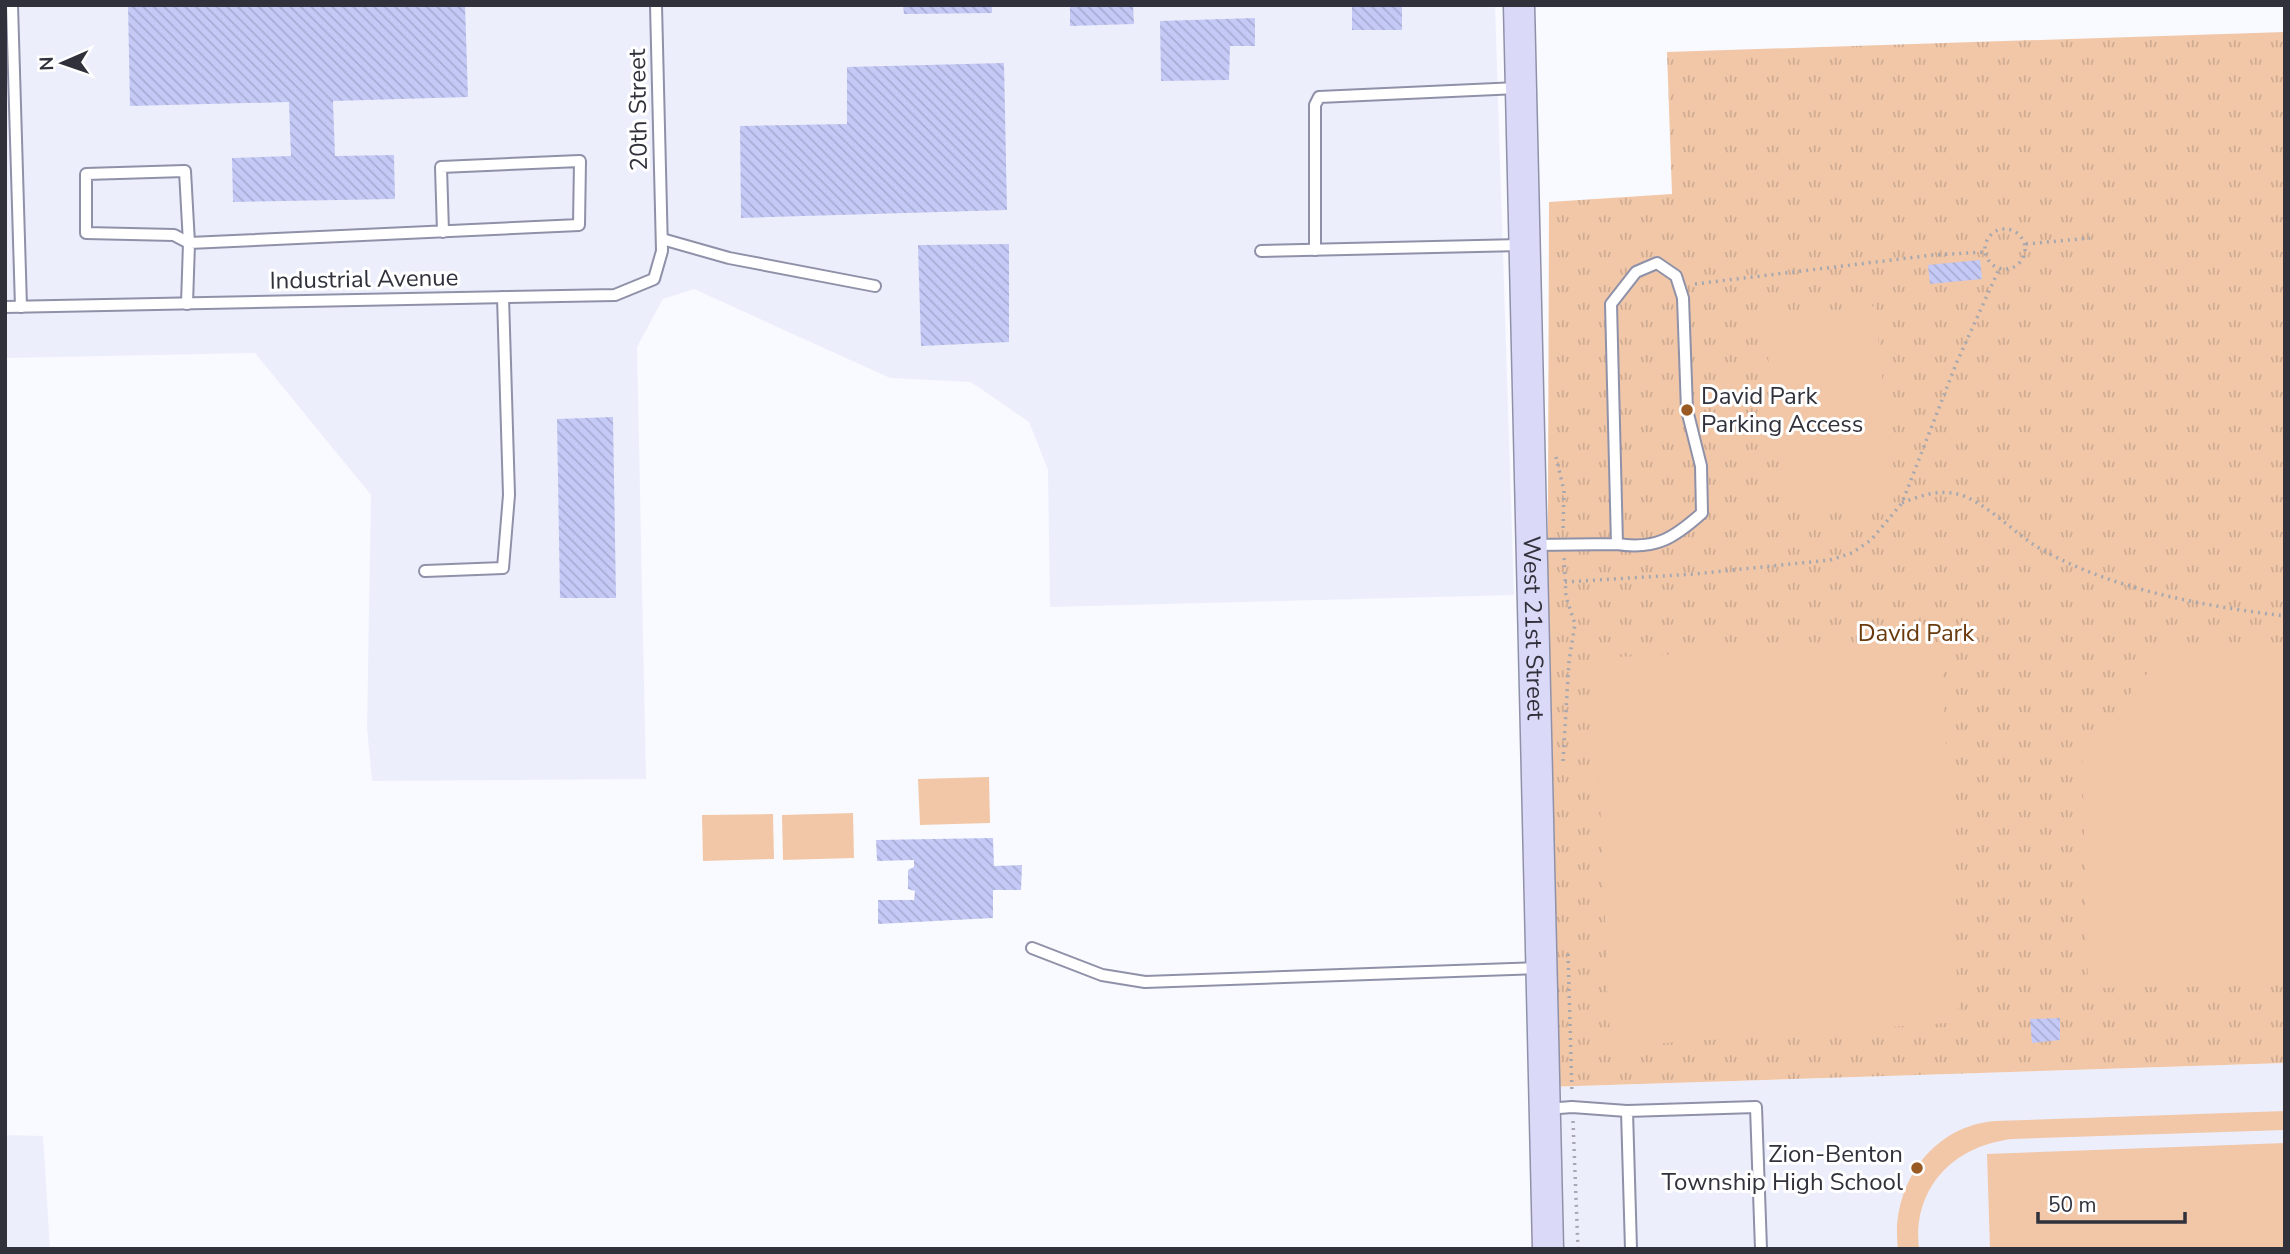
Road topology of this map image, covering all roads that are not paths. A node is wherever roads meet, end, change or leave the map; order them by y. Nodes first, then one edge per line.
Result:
1 (12, 5) edge
2 (656, 5) edge
3 (1518, 5) edge
4 (1520, 88) junction
5 (661, 214) joint
6 (443, 232) junction
7 (662, 239) junction
8 (189, 243) junction
9 (1524, 245) junction
10 (1315, 250) junction
11 (1261, 251) dead end
12 (875, 286) dead end
13 (503, 297) junction
14 (187, 304) junction
15 (5, 307) edge
16 (21, 307) junction
17 (1617, 544) junction
18 (1531, 545) junction
19 (425, 571) dead end
20 (1032, 948) dead end
21 (1541, 968) junction
22 (1544, 1109) junction
23 (1627, 1111) junction
24 (1548, 1249) edge
25 (1631, 1249) edge
26 (1761, 1249) edge

1 - 16 lane
2 - 5 lane, 20th Street
3 - 4 street, West 21st Street
4 - 9 street, West 21st Street
4 - 10 lane
5 - 7 lane, Industrial Avenue
6 - 6 lane
6 - 8 lane
7 - 12 lane
7 - 13 lane, Industrial Avenue
8 - 8 lane
8 - 14 lane
9 - 10 lane
9 - 18 street, West 21st Street
10 - 11 lane
13 - 14 lane, Industrial Avenue
13 - 19 lane
14 - 16 lane, Industrial Avenue
15 - 16 lane, Industrial Avenue
17 - 17 lane
17 - 18 lane
18 - 21 street, West 21st Street
20 - 21 lane
21 - 22 street, West 21st Street
22 - 23 lane
22 - 24 street, West 21st Street
23 - 25 lane
23 - 26 lane

